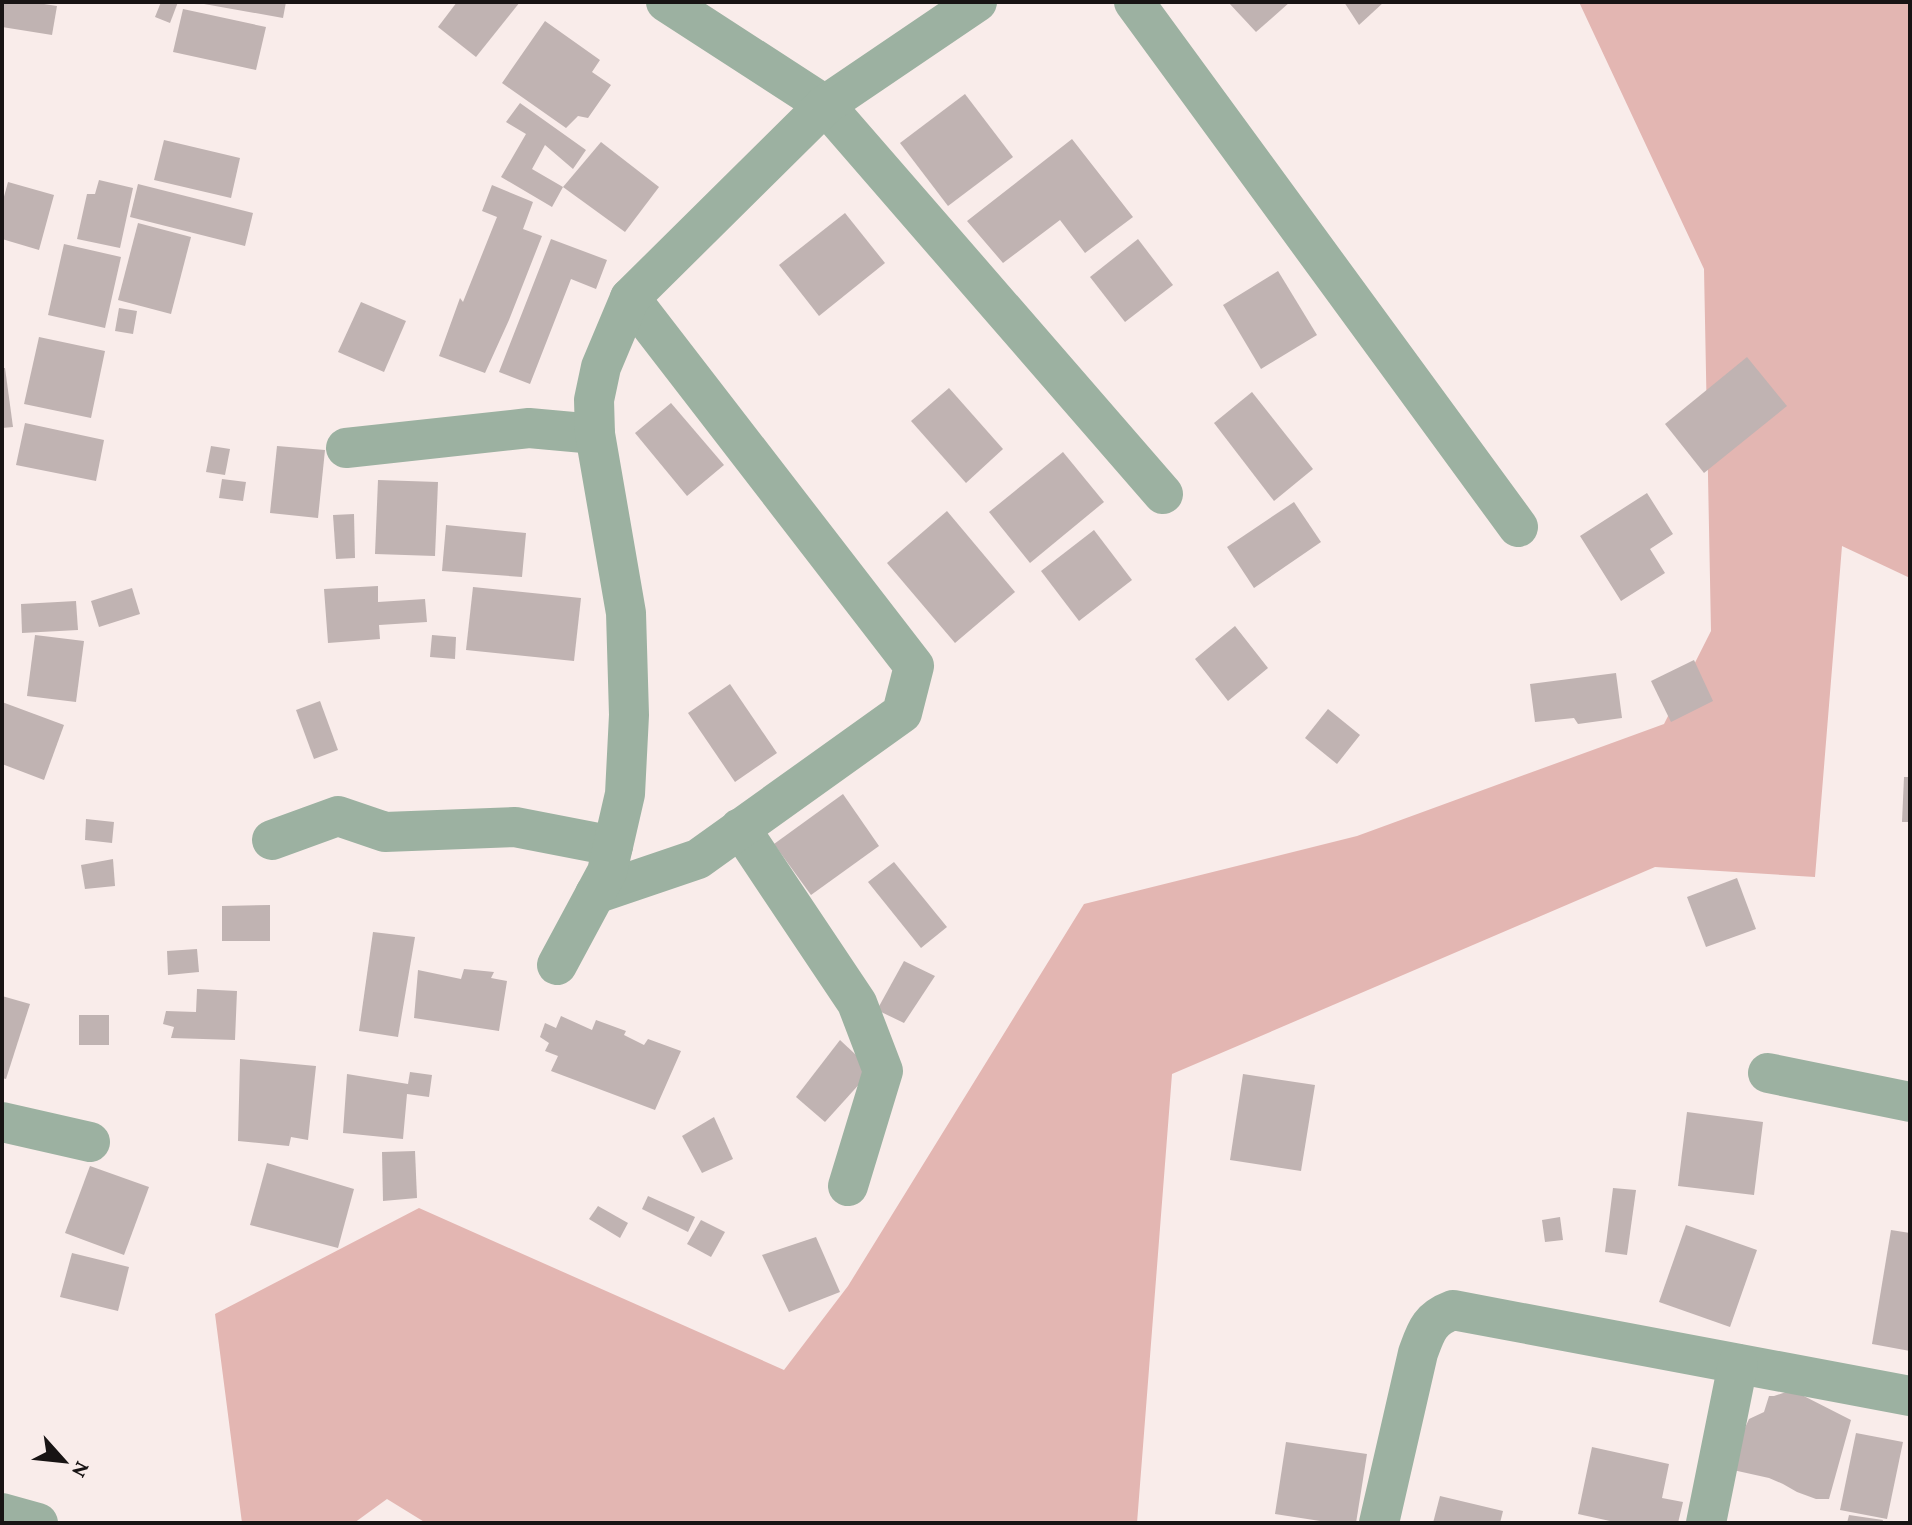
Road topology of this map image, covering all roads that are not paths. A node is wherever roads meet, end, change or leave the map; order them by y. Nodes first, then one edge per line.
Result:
1 (666, 2) edge
2 (977, 2) edge
3 (1134, 2) edge
4 (825, 105) junction
5 (630, 298) junction
6 (595, 434) junction
7 (346, 448) dead end
8 (1163, 494) dead end
9 (1518, 527) dead end
10 (740, 828) junction
11 (272, 840) dead end
12 (613, 846) junction
13 (595, 894) junction
14 (557, 965) dead end
15 (1768, 1073) dead end
16 (1910, 1102) edge
17 (2, 1122) edge
18 (90, 1142) dead end
19 (848, 1186) dead end
20 (1738, 1364) junction
21 (1910, 1396) edge
22 (2, 1513) edge
23 (38, 1523) edge
24 (1379, 1523) edge
25 (1706, 1523) edge

1 - 4 street
2 - 4 street
3 - 9 street
4 - 5 street
4 - 8 street
5 - 6 street
5 - 10 street
6 - 7 street
6 - 12 street
10 - 13 street
10 - 19 street
11 - 12 street
12 - 13 street
13 - 14 street
15 - 16 street
17 - 18 street
20 - 21 street
20 - 24 street
20 - 25 street
22 - 23 street

